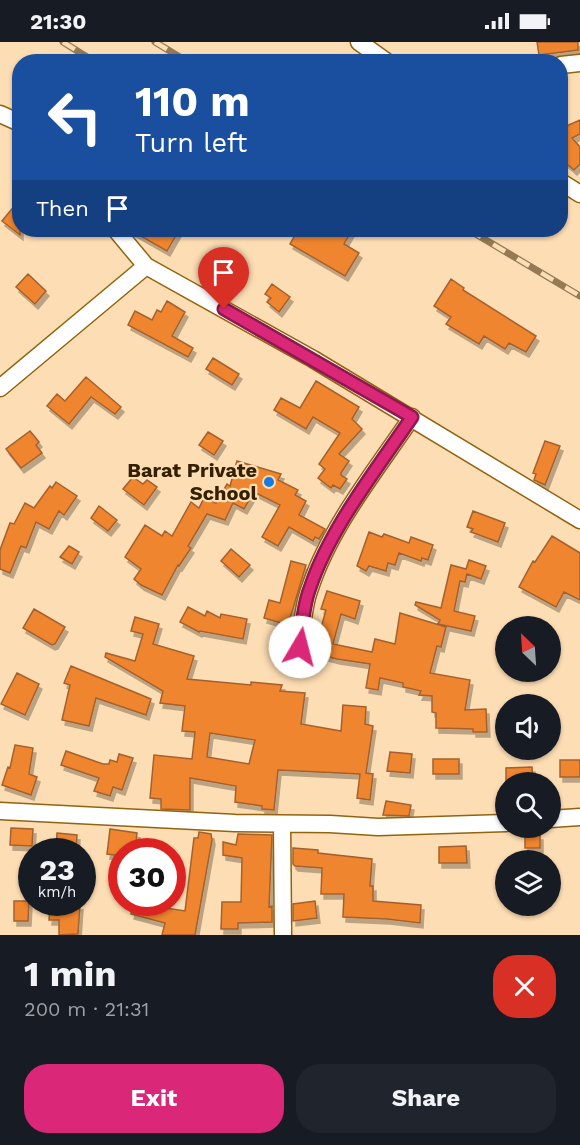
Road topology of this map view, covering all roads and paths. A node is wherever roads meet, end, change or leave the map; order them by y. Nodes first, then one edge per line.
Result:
1 (359, 42) edge
2 (376, 54) edge
3 (122, 237) edge
4 (146, 266) junction
5 (0, 388) edge
6 (412, 417) junction
7 (580, 520) edge
8 (300, 647) dead end
9 (0, 811) edge
10 (580, 817) edge
11 (561, 818) edge
12 (495, 823) edge
13 (282, 824) junction
14 (283, 935) edge

1 - 2 street
3 - 4 street
4 - 5 street
4 - 6 street
6 - 7 street
6 - 8 street
9 - 13 street
10 - 11 street
12 - 13 street
13 - 14 street

